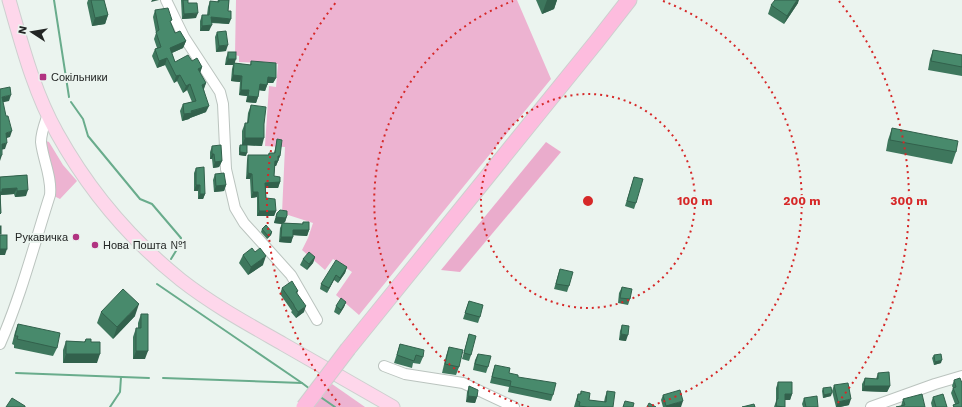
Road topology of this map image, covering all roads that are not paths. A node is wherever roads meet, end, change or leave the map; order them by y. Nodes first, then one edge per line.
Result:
1 (9, 0) edge
2 (166, 0) edge
3 (630, 0) edge
4 (48, 114) junction
5 (316, 320) dead end
6 (0, 344) edge
7 (384, 366) dead end
8 (962, 376) edge
9 (304, 407) edge
10 (393, 407) edge
11 (514, 407) edge
12 (871, 407) edge

1 - 4 main road
2 - 5 street
3 - 9 highway, bridge
4 - 6 street
4 - 10 main road
7 - 11 street
8 - 12 street

